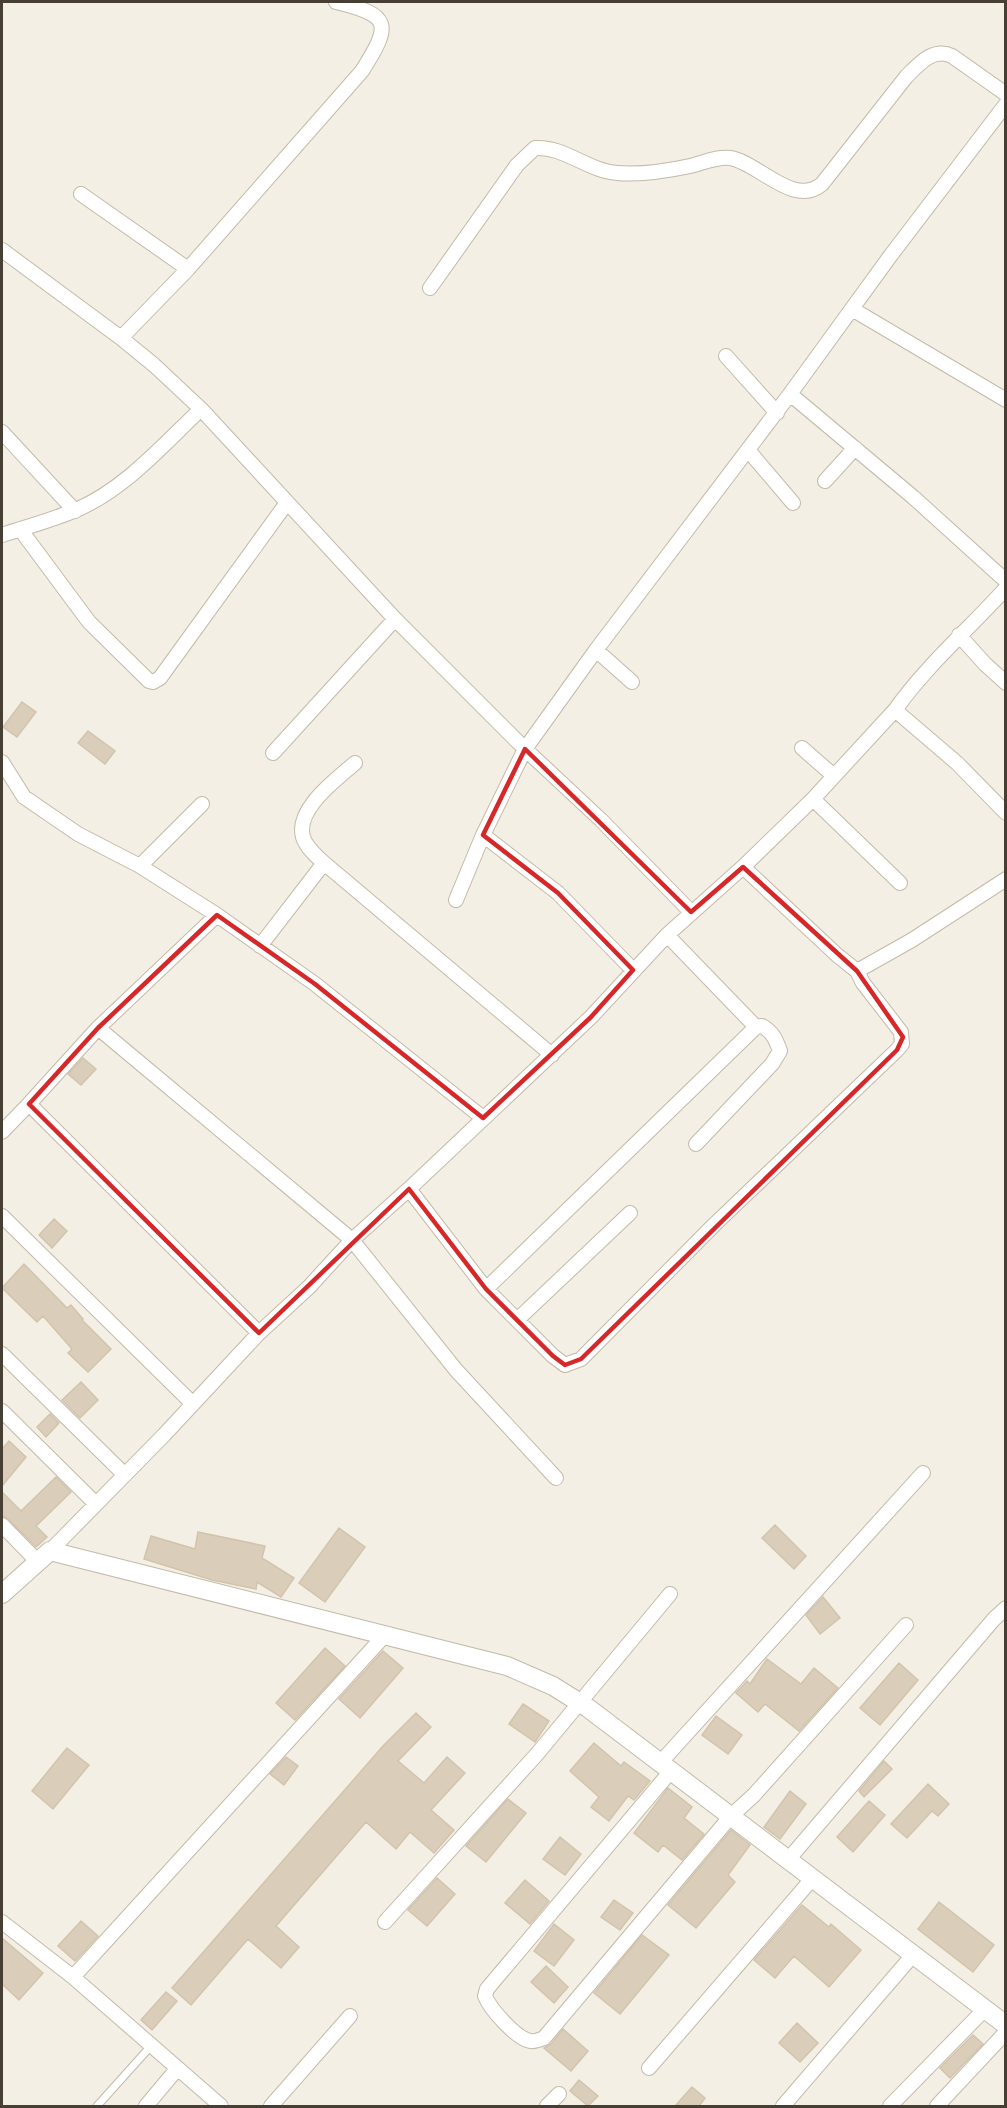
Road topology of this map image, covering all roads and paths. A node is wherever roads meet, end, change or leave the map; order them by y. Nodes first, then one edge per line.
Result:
1 (336, 2) edge
2 (1005, 94) edge
3 (1005, 104) edge
4 (81, 194) dead end
5 (2, 250) edge
6 (188, 268) junction
7 (430, 288) dead end
8 (852, 309) junction
9 (121, 338) junction
10 (726, 356) dead end
11 (790, 394) junction
12 (1005, 399) edge
13 (201, 409) junction
14 (777, 413) junction
15 (2, 432) edge
16 (855, 448) junction
17 (748, 450) junction
18 (825, 481) dead end
19 (793, 503) dead end
20 (286, 504) junction
21 (75, 511) junction
22 (20, 529) junction
23 (2, 535) edge
24 (1005, 581) edge
25 (1002, 597) edge
26 (395, 619) junction
27 (959, 635) junction
28 (596, 650) junction
29 (632, 682) dead end
30 (1005, 683) edge
31 (895, 710) junction
32 (802, 748) dead end
33 (525, 749) junction
34 (273, 753) dead end
35 (2, 762) edge
36 (355, 763) dead end
37 (834, 776) junction
38 (813, 799) junction
39 (201, 804) dead end
40 (1005, 813) edge
41 (483, 835) junction
42 (324, 863) junction
43 (140, 866) junction
44 (743, 867) junction
45 (1005, 879) edge
46 (900, 884) dead end
47 (456, 900) dead end
48 (691, 912) junction
49 (217, 915) junction
50 (667, 935) junction
51 (260, 946) junction
52 (633, 970) junction
53 (857, 971) junction
54 (756, 1027) junction
55 (98, 1028) junction
56 (552, 1055) junction
57 (29, 1104) junction
58 (483, 1118) junction
59 (2, 1132) edge
60 (696, 1144) dead end
61 (409, 1189) junction
62 (630, 1213) dead end
63 (2, 1216) edge
64 (352, 1240) junction
65 (486, 1289) junction
66 (517, 1320) junction
67 (259, 1333) junction
68 (2, 1353) edge
69 (193, 1404) junction
70 (2, 1411) edge
71 (922, 1473) dead end
72 (125, 1474) junction
73 (556, 1478) dead end
74 (96, 1504) junction
75 (2, 1525) edge
76 (44, 1557) junction
77 (2, 1594) edge
78 (670, 1594) dead end
79 (1005, 1608) edge
80 (906, 1625) dead end
81 (384, 1636) junction
82 (580, 1703) junction
83 (666, 1767) junction
84 (731, 1816) junction
85 (787, 1861) junction
86 (812, 1879) junction
87 (2, 1922) edge
88 (385, 1922) dead end
89 (913, 1955) junction
90 (72, 1977) junction
91 (985, 2009) junction
92 (350, 2016) dead end
93 (1005, 2025) edge
94 (1005, 2032) edge
95 (151, 2046) junction
96 (649, 2068) dead end
97 (177, 2069) junction
98 (560, 2094) dead end
99 (97, 2106) edge
100 (146, 2106) edge
101 (221, 2106) edge
102 (271, 2106) edge
103 (547, 2106) edge
104 (783, 2106) edge
105 (890, 2106) edge
106 (937, 2106) edge

1 - 6 street
2 - 7 street
3 - 8 street
4 - 6 street
5 - 9 street
6 - 9 street
8 - 11 street
8 - 12 street
9 - 13 street
10 - 14 street
11 - 14 street
11 - 16 street
13 - 20 street
13 - 21 street
14 - 17 street
15 - 21 street
16 - 18 street
16 - 24 street
17 - 19 street
17 - 28 street
20 - 22 street
20 - 26 street
21 - 22 street
22 - 23 street
25 - 27 street
26 - 33 street
26 - 34 street
27 - 30 street
27 - 31 street
28 - 29 street
28 - 33 street
31 - 37 street
31 - 40 street
32 - 37 street
33 - 41 street
33 - 48 street
35 - 43 street
36 - 42 street
37 - 38 street
38 - 44 street
38 - 46 street
39 - 43 street
41 - 47 street
41 - 52 street
42 - 51 street
42 - 56 street
43 - 49 street
44 - 48 street
44 - 53 street
45 - 53 street
48 - 50 street
49 - 51 street
49 - 55 street
50 - 52 street
50 - 54 street
51 - 58 street
52 - 56 street
53 - 66 street
54 - 60 street
54 - 65 street
55 - 57 street
55 - 64 street
56 - 58 street
57 - 59 street
57 - 67 street
58 - 61 street
61 - 64 street
61 - 65 street
62 - 66 street
63 - 69 street
64 - 67 street
64 - 73 street
65 - 66 street
67 - 69 street
68 - 72 street
69 - 72 street
70 - 74 street
71 - 83 street
72 - 74 street
74 - 76 street
75 - 76 street
76 - 77 street
76 - 81 street
78 - 82 street
79 - 85 street
80 - 84 street
81 - 82 street
81 - 90 street
82 - 83 street
82 - 88 street
83 - 84 street
83 - 84 street
84 - 85 street
85 - 86 street
86 - 89 street
86 - 96 street
87 - 90 street
89 - 91 street
89 - 104 street
90 - 95 street
91 - 93 street
91 - 105 street
92 - 102 street
94 - 106 street
95 - 97 street
95 - 99 lane
97 - 100 street
97 - 101 street
98 - 103 street

